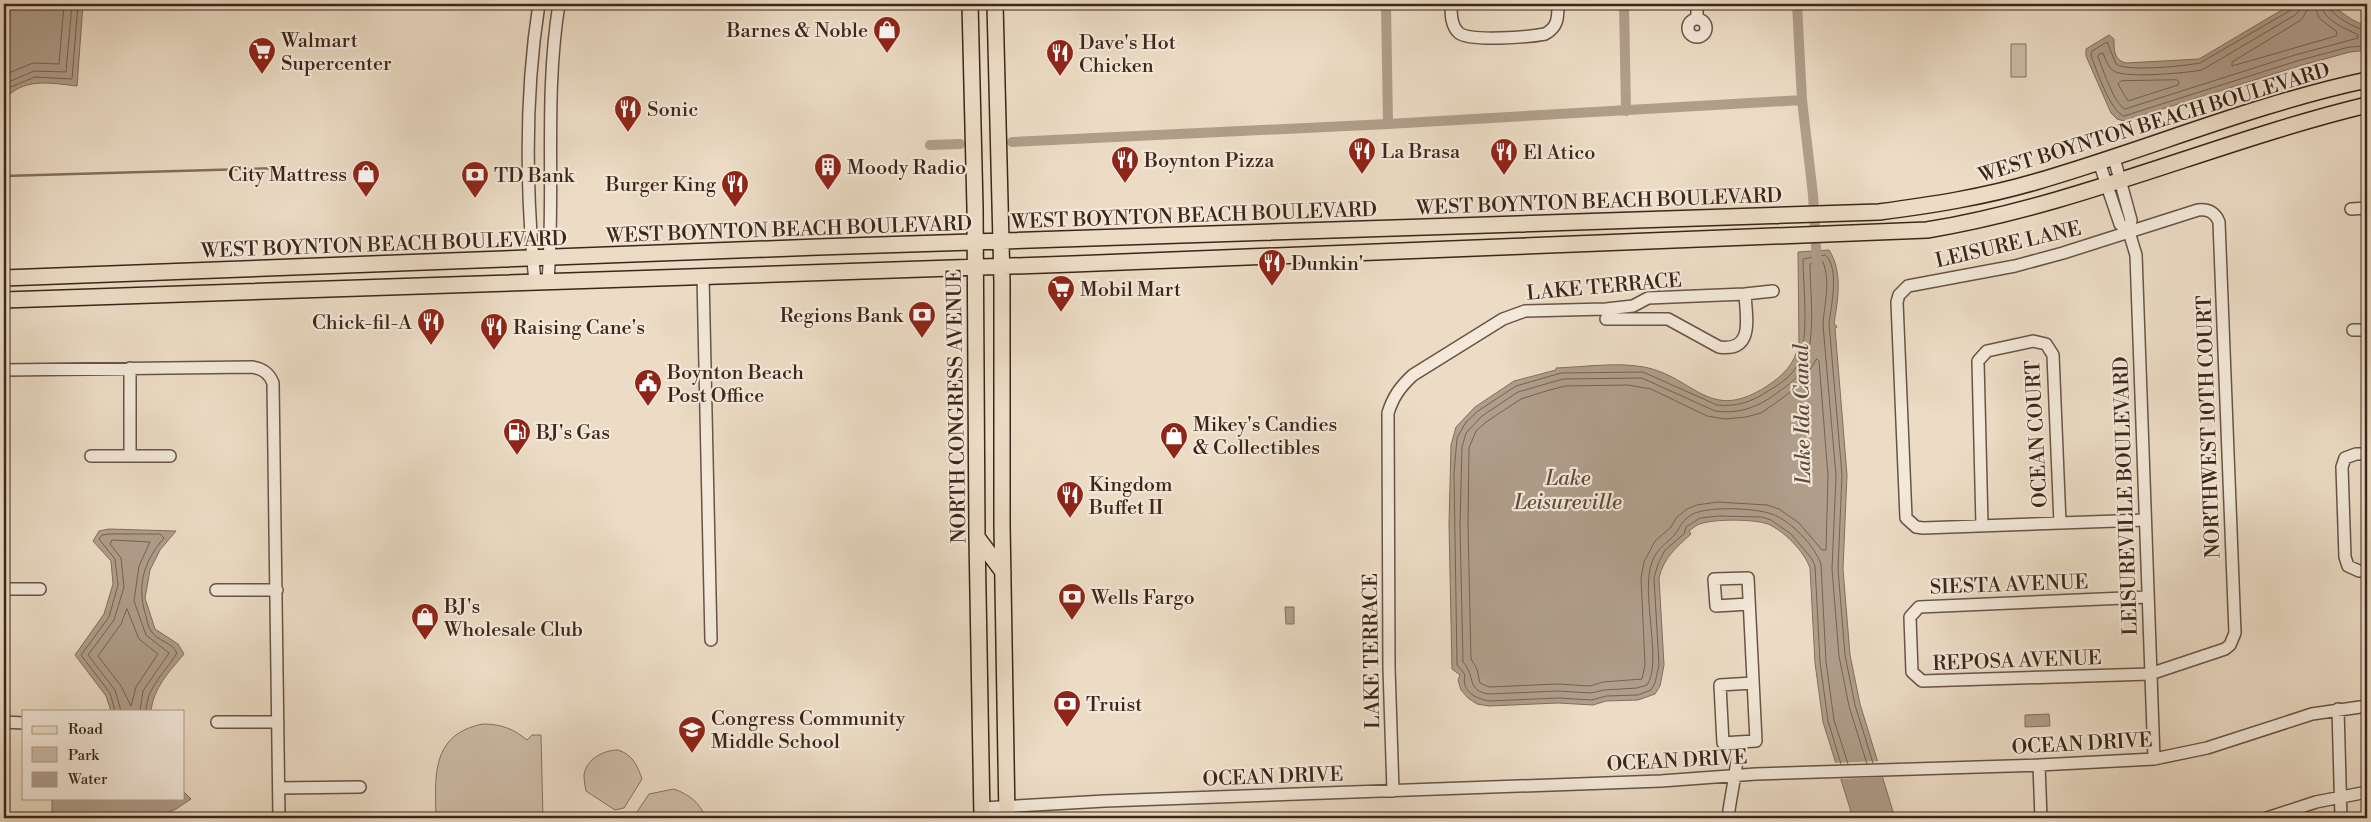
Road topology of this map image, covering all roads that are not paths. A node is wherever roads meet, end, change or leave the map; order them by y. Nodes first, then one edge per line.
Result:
1 (539, 4) edge
2 (559, 4) edge
3 (970, 4) edge
4 (995, 4) edge
5 (1450, 4) edge
6 (1558, 4) edge
7 (1698, 4) edge
8 (1697, 19) dead end
9 (2367, 80) edge
10 (2367, 105) edge
11 (2106, 160) junction
12 (2115, 184) junction
13 (2367, 208) edge
14 (2351, 209) dead end
15 (1335, 231) junction
16 (1298, 232) junction
17 (2129, 232) junction
18 (975, 242) junction
19 (1000, 242) junction
20 (1310, 254) junction
21 (1275, 255) junction
22 (550, 258) junction
23 (532, 259) junction
24 (1001, 266) junction
25 (974, 267) junction
26 (703, 276) junction
27 (4, 278) edge
28 (541, 282) junction
29 (1774, 291) dead end
30 (1745, 294) junction
31 (4, 300) edge
32 (1606, 319) dead end
33 (2353, 330) dead end
34 (2367, 330) edge
35 (130, 368) junction
36 (4, 370) edge
37 (2367, 454) edge
38 (91, 456) dead end
39 (130, 456) junction
40 (170, 456) dead end
41 (977, 503) junction
42 (2145, 520) junction
43 (1002, 524) junction
44 (2060, 524) junction
45 (1982, 526) junction
46 (977, 536) junction
47 (2367, 571) edge
48 (1003, 572) junction
49 (4, 589) edge
50 (40, 589) dead end
51 (216, 590) dead end
52 (277, 590) junction
53 (2148, 597) junction
54 (1749, 604) dead end
55 (711, 640) dead end
56 (2150, 674) junction
57 (1916, 678) joint
58 (1753, 683) junction
59 (2367, 706) edge
60 (2338, 709) junction
61 (4, 722) edge
62 (217, 722) dead end
63 (278, 722) junction
64 (22, 723) edge
65 (1738, 742) junction
66 (2154, 759) junction
67 (2039, 765) junction
68 (1734, 776) junction
69 (279, 788) junction
70 (360, 788) dead end
71 (1393, 791) junction
72 (2367, 792) edge
73 (2340, 795) junction
74 (1007, 812) edge
75 (982, 813) edge
76 (279, 818) edge
77 (1728, 818) edge
78 (2041, 818) edge
79 (2267, 818) edge
80 (2341, 818) edge

1 - 23 street
2 - 22 street
3 - 18 main road, NORTH CONGRESS AVENUE
4 - 19 main road
5 - 6 street
7 - 8 street
9 - 11 main road, WEST BOYNTON BEACH BOULEVARD
10 - 12 main road
11 - 12 street, LEISUREVILLE BOULEVARD
11 - 15 main road, WEST BOYNTON BEACH BOULEVARD
12 - 17 street, LEISUREVILLE BOULEVARD
12 - 20 main road
13 - 14 street
15 - 16 main road, WEST BOYNTON BEACH BOULEVARD
15 - 20 main road
16 - 19 main road, WEST BOYNTON BEACH BOULEVARD
16 - 21 main road
17 - 42 street, LEISUREVILLE BOULEVARD
17 - 45 street, LEISURE LANE
17 - 56 street, NORTHWEST 10TH COURT
18 - 19 main road, WEST BOYNTON BEACH BOULEVARD
18 - 22 main road, WEST BOYNTON BEACH BOULEVARD
18 - 25 main road, NORTH CONGRESS AVENUE
19 - 24 main road
20 - 21 main road
21 - 24 main road
22 - 23 main road, WEST BOYNTON BEACH BOULEVARD
22 - 28 street
23 - 27 main road, WEST BOYNTON BEACH BOULEVARD
23 - 28 street
24 - 25 main road
24 - 43 main road
25 - 26 main road
25 - 41 main road, NORTH CONGRESS AVENUE
26 - 28 main road
26 - 55 street
28 - 31 main road
29 - 30 street
30 - 32 street, LAKE TERRACE
30 - 71 street, LAKE TERRACE
33 - 34 street
35 - 36 street
35 - 39 street
35 - 52 street
37 - 47 street
38 - 39 street
39 - 40 street
41 - 43 main road
41 - 46 main road, NORTH CONGRESS AVENUE
42 - 44 street
42 - 53 street, LEISUREVILLE BOULEVARD
43 - 48 main road
44 - 45 street
44 - 45 street, OCEAN COURT
46 - 48 main road
46 - 75 main road, NORTH CONGRESS AVENUE
48 - 74 main road
49 - 50 street
51 - 52 street
52 - 63 street
53 - 56 street, LEISUREVILLE BOULEVARD
53 - 57 street, SIESTA AVENUE
54 - 58 street
56 - 57 street, REPOSA AVENUE
56 - 66 street, LEISUREVILLE BOULEVARD
58 - 65 street
58 - 65 street
59 - 60 street, OCEAN DRIVE
60 - 66 street, OCEAN DRIVE
60 - 73 street
61 - 64 street
62 - 63 street
63 - 69 street
65 - 68 street
66 - 67 street, OCEAN DRIVE
67 - 68 street, OCEAN DRIVE
67 - 78 street
68 - 71 street, OCEAN DRIVE
68 - 77 street
69 - 70 street
69 - 76 street
71 - 74 street, OCEAN DRIVE
72 - 73 street
73 - 79 street
73 - 80 street
74 - 75 street, OCEAN DRIVE

